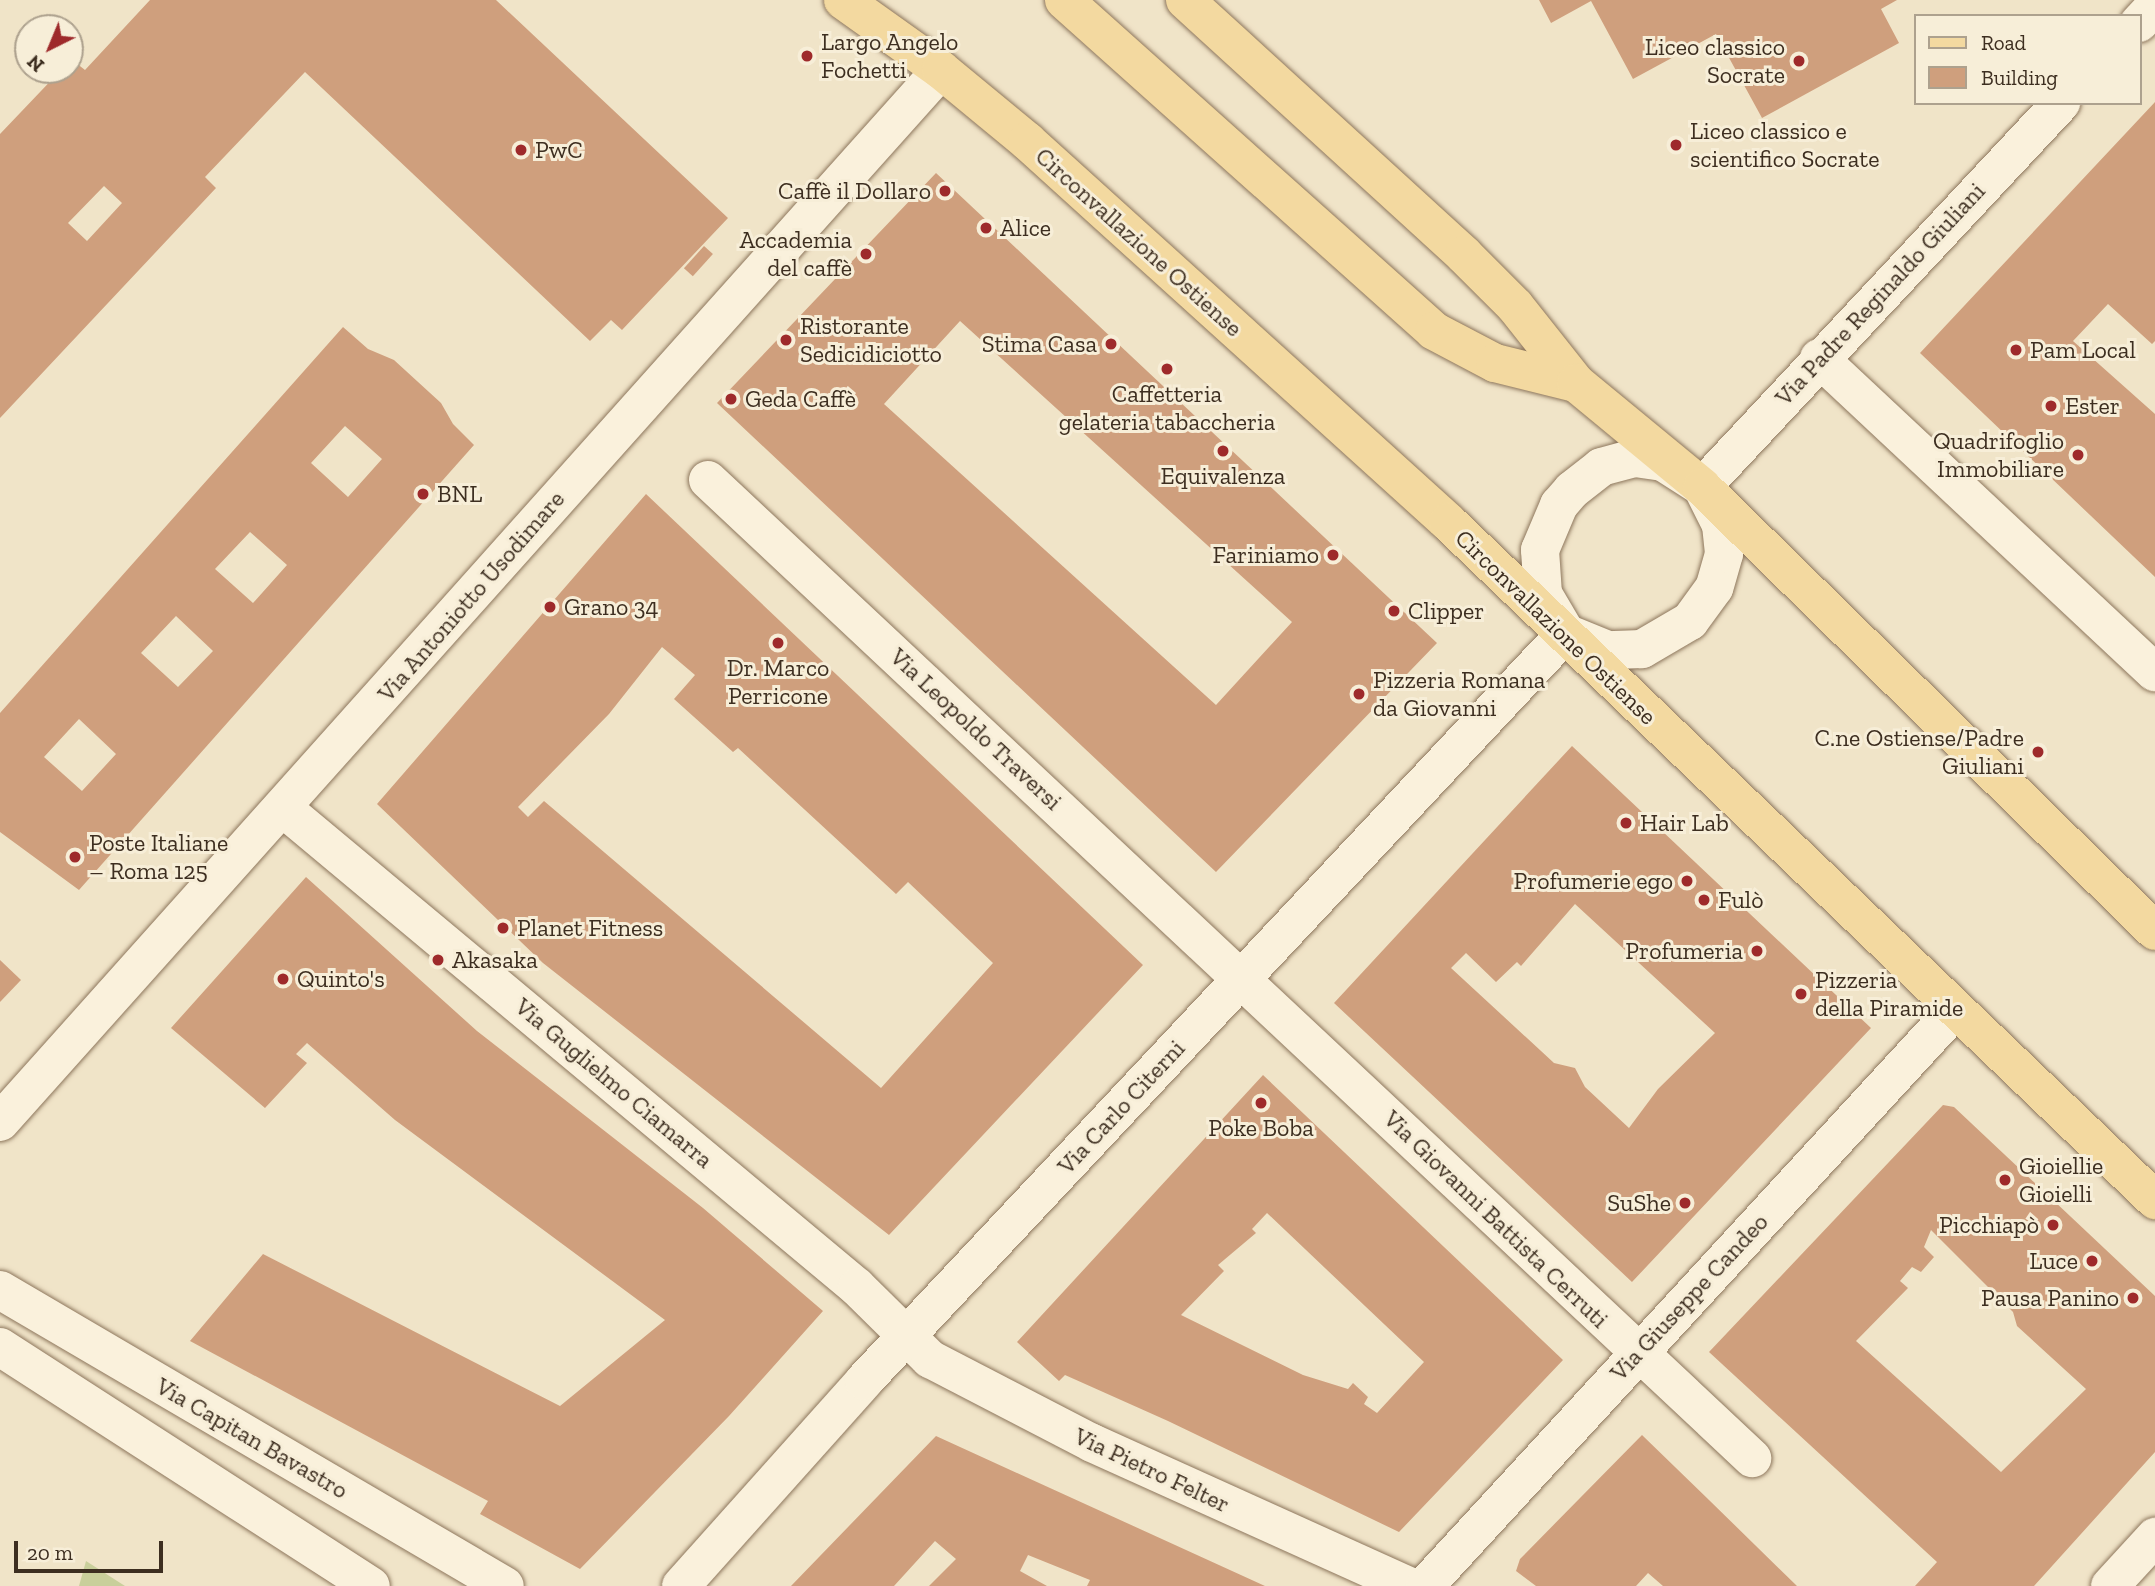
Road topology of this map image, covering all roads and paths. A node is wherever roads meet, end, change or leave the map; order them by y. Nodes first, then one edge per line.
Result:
1 (843, 0) edge
2 (1065, 0) edge
3 (1185, 0) edge
4 (2155, 6) edge
5 (2141, 21) edge
6 (941, 70) junction
7 (2059, 105) edge
8 (1819, 358) junction
9 (1576, 383) junction
10 (708, 480) dead end
11 (1702, 487) junction
12 (1566, 633) junction
13 (2155, 673) edge
14 (284, 809) junction
15 (2155, 931) edge
16 (1243, 978) junction
17 (1955, 1010) junction
18 (0, 1122) edge
19 (2155, 1200) edge
20 (0, 1290) edge
21 (904, 1338) junction
22 (0, 1347) edge
23 (1637, 1353) junction
24 (1752, 1458) dead end
25 (2155, 1537) edge
26 (371, 1586) edge
27 (505, 1586) edge
28 (681, 1586) edge
29 (1409, 1586) edge
30 (1425, 1586) edge
31 (2110, 1586) edge

1 - 6 main road
2 - 9 main road
3 - 9 main road
4 - 5 street
6 - 12 main road, Circonvallazione Ostiense
6 - 14 street, Via Antoniotto Usodimare
7 - 8 street, Via Padre Reginaldo Giuliani
8 - 11 street, Via Padre Reginaldo Giuliani
8 - 13 street
9 - 11 main road
10 - 16 street, Via Leopoldo Traversi
11 - 12 street
11 - 12 street
11 - 15 main road
12 - 16 street, Via Carlo Citerni
12 - 17 main road, Circonvallazione Ostiense
14 - 18 street, Via Antoniotto Usodimare
14 - 21 street, Via Guglielmo Ciamarra
16 - 21 street, Via Carlo Citerni
16 - 23 street, Via Giovanni Battista Cerruti
17 - 19 main road, Circonvallazione Ostiense
17 - 23 street, Via Giuseppe Candeo
20 - 27 street, Via Capitan Bavastro
21 - 28 street, Via Carlo Citerni
21 - 29 street, Via Pietro Felter
22 - 26 street
23 - 24 street, Via Giovanni Battista Cerruti
23 - 30 street, Via Giuseppe Candeo
25 - 31 street

